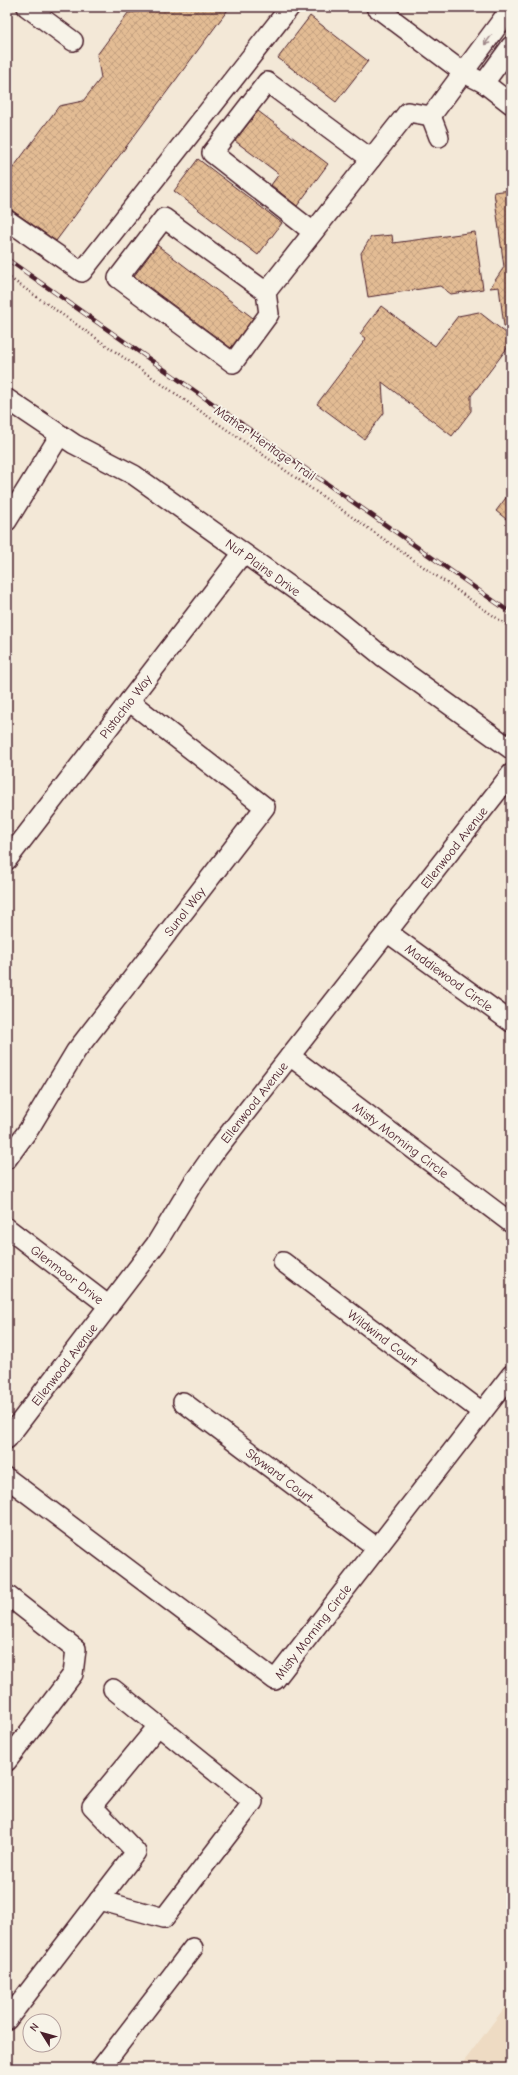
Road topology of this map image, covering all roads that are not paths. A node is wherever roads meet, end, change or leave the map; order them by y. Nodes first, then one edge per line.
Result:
1 (27, 7) edge
2 (290, 7) edge
3 (376, 7) edge
4 (511, 8) edge
5 (73, 41) dead end
6 (511, 46) edge
7 (464, 73) junction
8 (484, 83) junction
9 (511, 104) edge
10 (431, 116) junction
11 (439, 137) dead end
12 (371, 159) junction
13 (7, 220) edge
14 (313, 232) junction
15 (266, 292) junction
16 (7, 399) edge
17 (60, 436) junction
18 (7, 521) edge
19 (243, 553) junction
20 (129, 701) junction
21 (511, 749) edge
22 (511, 774) edge
23 (7, 860) edge
24 (387, 932) junction
25 (511, 1022) edge
26 (290, 1056) junction
27 (7, 1159) edge
28 (511, 1223) edge
29 (7, 1228) edge
30 (283, 1262) dead end
31 (109, 1306) junction
32 (511, 1375) edge
33 (183, 1402) dead end
34 (482, 1412) junction
35 (7, 1439) edge
36 (7, 1478) edge
37 (377, 1548) junction
38 (10, 1603) edge
39 (113, 1689) dead end
40 (158, 1726) junction
41 (7, 1761) edge
42 (99, 1900) junction
43 (193, 1948) dead end
44 (9, 2013) edge
45 (101, 2068) edge

1 - 5 street
2 - 13 street
3 - 7 street
4 -> 7 street
6 - 8 street
7 - 8 street
7 - 10 street
8 - 9 street
10 - 11 street
10 - 12 street
12 - 14 street
12 - 14 street
14 - 15 street
15 - 15 street
16 - 17 street, Nut Plains Drive
17 - 18 street
17 - 19 street, Nut Plains Drive
19 - 20 street, Pistachio Way
19 - 21 street, Nut Plains Drive
20 - 23 street, Pistachio Way
20 - 27 street, Sunol Way
22 - 24 street, Ellenwood Avenue
24 - 25 street, Maddiewood Circle
24 - 26 street, Ellenwood Avenue
26 - 28 street, Misty Morning Circle
26 - 31 street, Ellenwood Avenue
29 - 31 street, Glenmoor Drive
30 - 34 street, Wildwind Court
31 - 35 street, Ellenwood Avenue
32 - 34 street, Misty Morning Circle
33 - 37 street, Skyward Court
34 - 37 street, Misty Morning Circle
36 - 37 street, Misty Morning Circle
38 - 41 street
39 - 40 street
40 - 42 street
40 - 42 street
42 - 44 street
43 - 45 street

